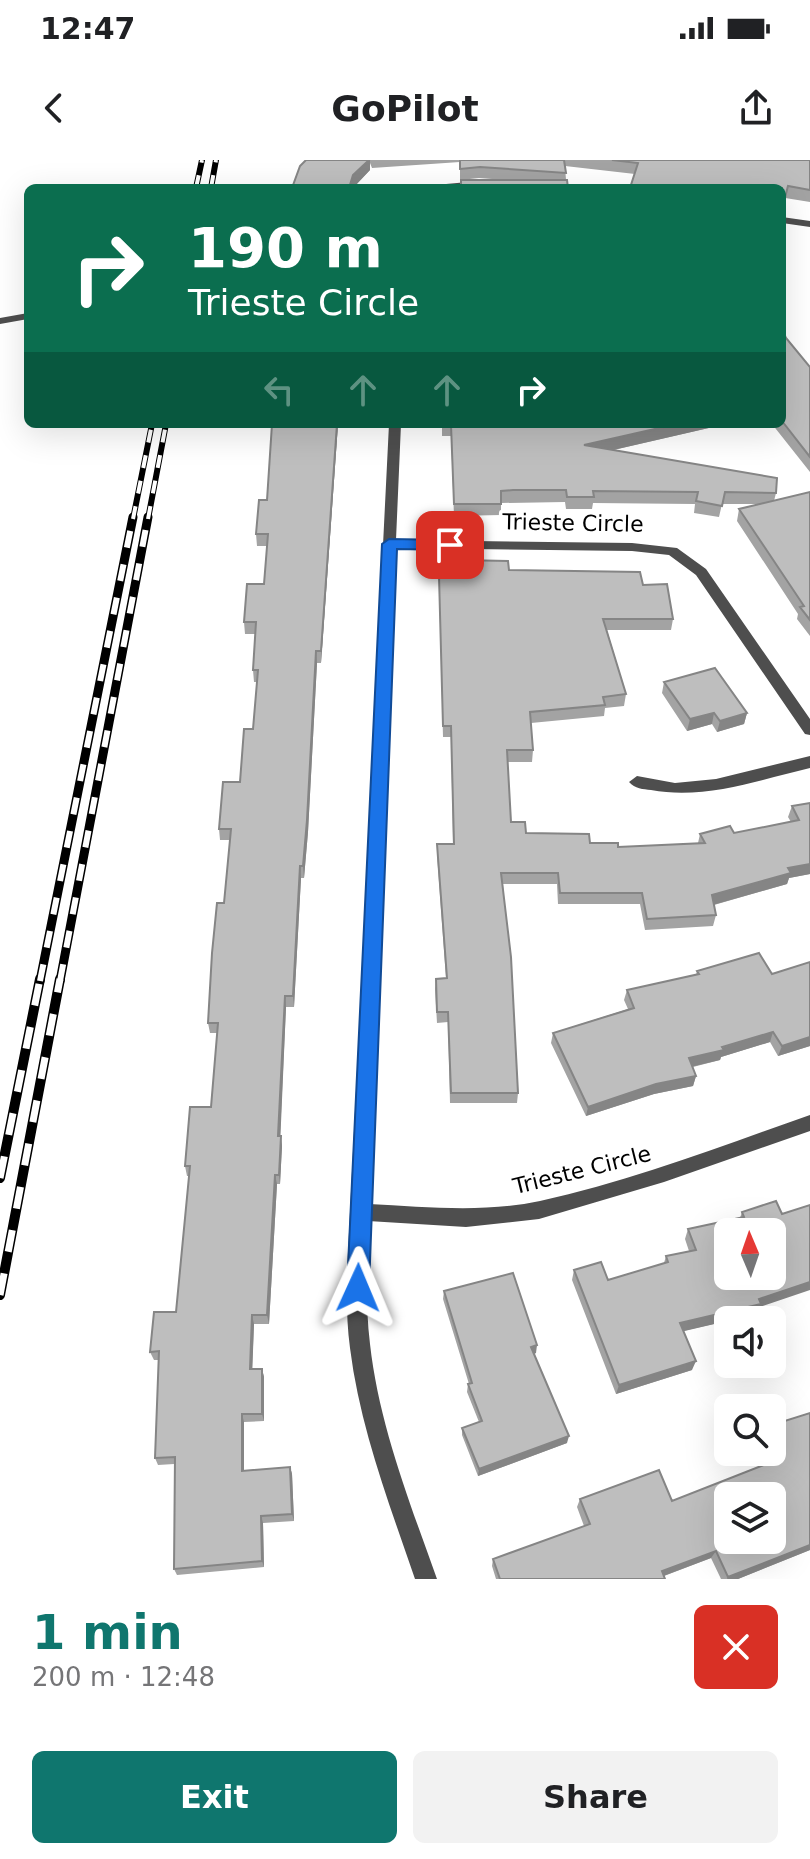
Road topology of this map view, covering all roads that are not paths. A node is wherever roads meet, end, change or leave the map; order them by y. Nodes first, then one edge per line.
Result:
1 (786, 221) edge
2 (810, 224) edge
3 (24, 317) edge
4 (0, 321) edge
5 (395, 428) edge
6 (389, 544) junction
7 (810, 730) edge
8 (810, 762) edge
9 (637, 782) dead end
10 (810, 1123) edge
11 (359, 1212) junction
12 (426, 1579) edge

1 - 2 street
3 - 4 street
5 - 6 street
6 - 7 street, Trieste Circle
6 - 11 street
8 - 9 street
10 - 11 street, Trieste Circle
11 - 12 street

